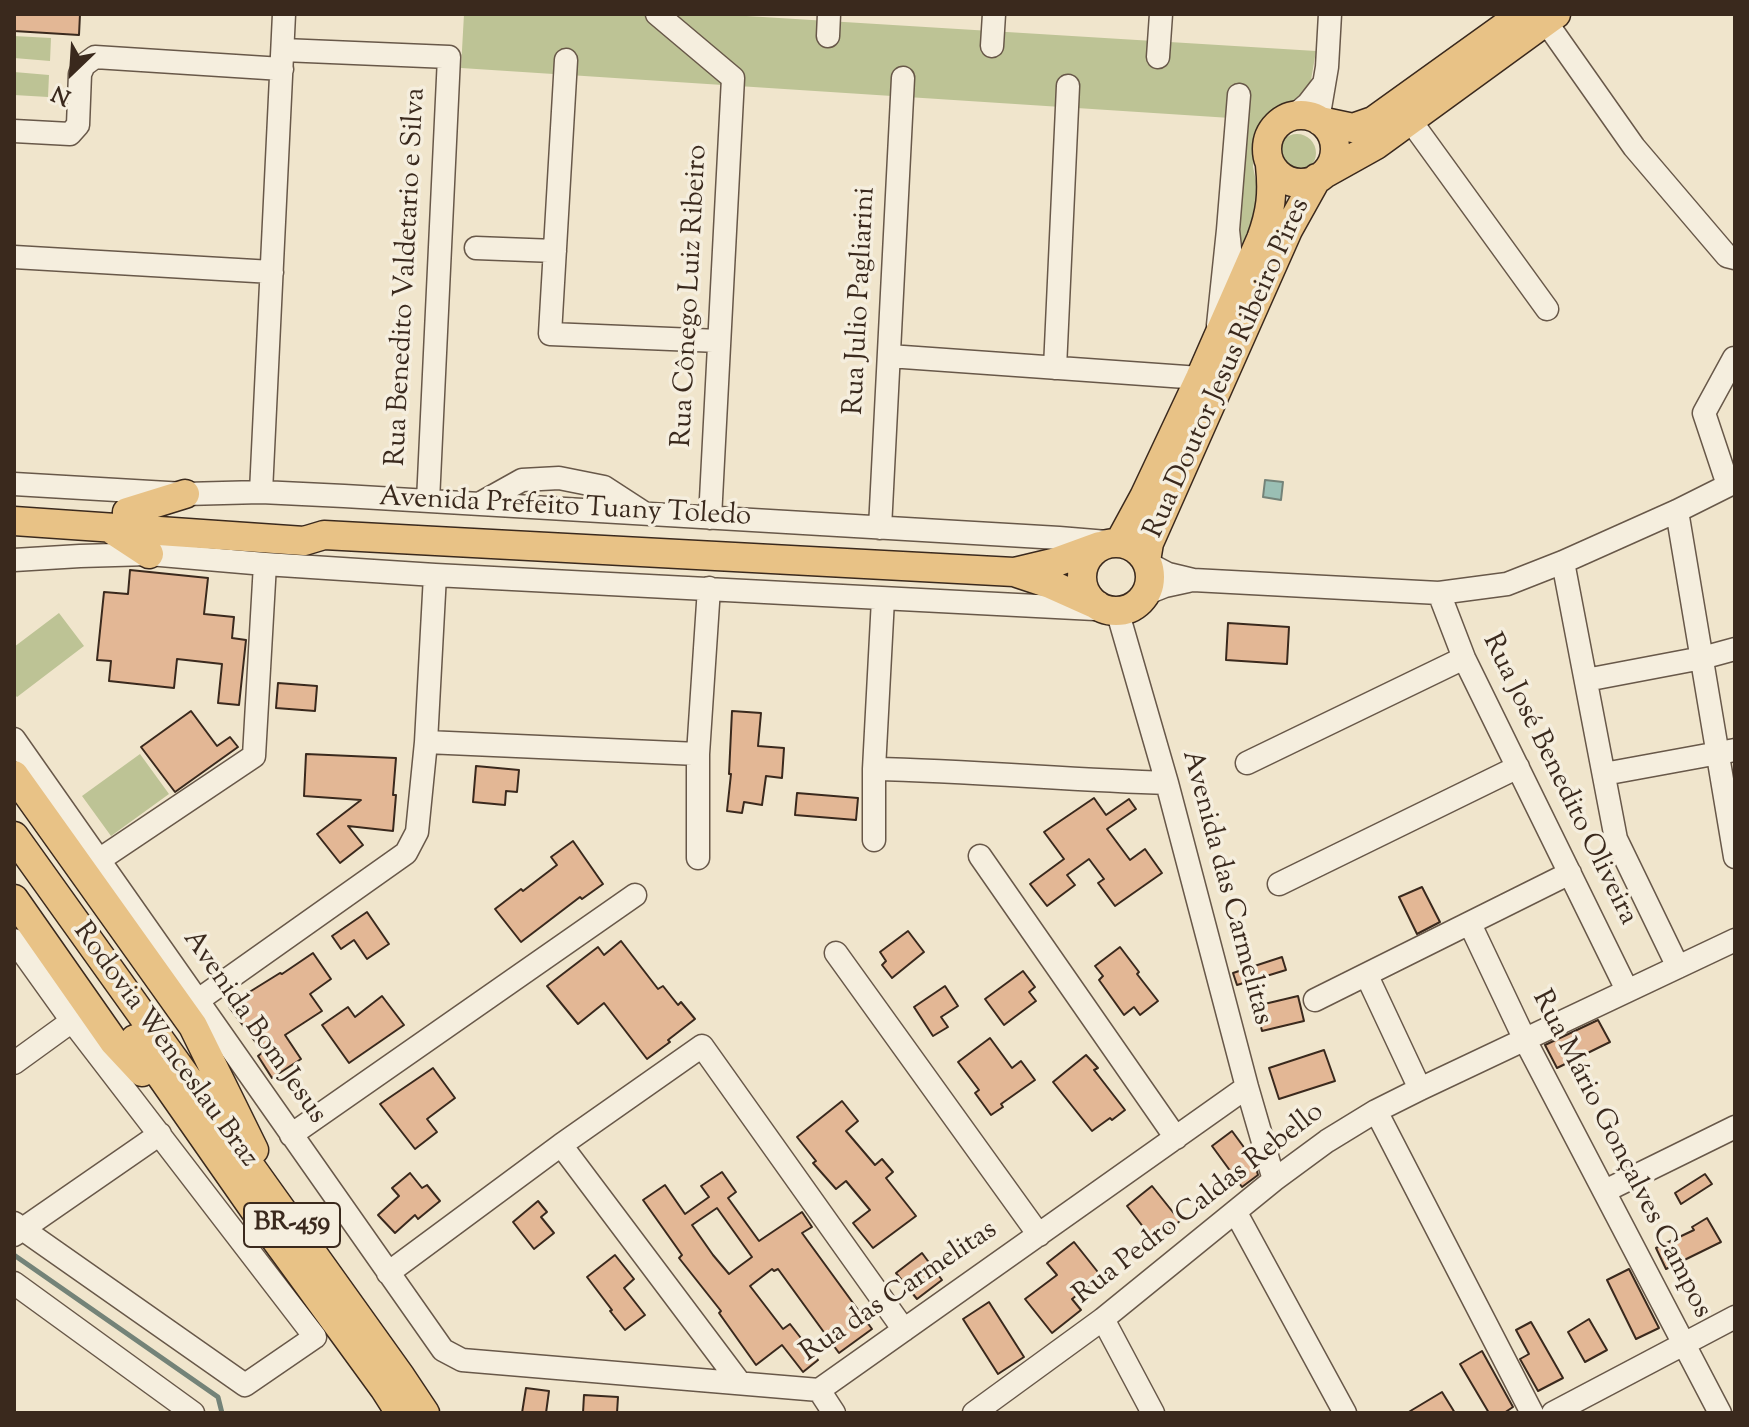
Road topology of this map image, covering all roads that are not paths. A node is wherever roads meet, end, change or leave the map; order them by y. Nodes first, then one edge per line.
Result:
1 (284, 14) edge
2 (994, 14) edge
3 (1161, 14) edge
4 (1330, 14) edge
5 (1541, 17) edge
6 (661, 18) edge
7 (992, 46) dead end
8 (1158, 57) dead end
9 (282, 60) junction
10 (566, 60) dead end
11 (903, 78) dead end
12 (1068, 86) dead end
13 (1239, 95) dead end
14 (1311, 119) junction
15 (1410, 120) junction
16 (14, 131) edge
17 (1270, 165) junction
18 (1320, 176) junction
19 (1228, 230) junction
20 (476, 248) dead end
21 (555, 251) junction
22 (14, 257) edge
23 (1735, 258) edge
24 (1250, 266) junction
25 (272, 272) junction
26 (1547, 309) dead end
27 (719, 341) junction
28 (1217, 341) junction
29 (889, 356) junction
30 (1734, 358) edge
31 (1055, 368) junction
32 (1200, 378) junction
33 (14, 484) edge
34 (1732, 484) edge
35 (261, 492) junction
36 (185, 494) junction
37 (428, 501) junction
38 (479, 504) junction
39 (14, 505) edge
40 (1677, 511) junction
41 (645, 514) junction
42 (710, 518) junction
43 (76, 519) junction
44 (14, 521) edge
45 (119, 521) junction
46 (880, 528) junction
47 (1112, 544) junction
48 (149, 554) junction
49 (14, 560) edge
50 (1146, 562) junction
51 (1563, 562) junction
52 (265, 564) junction
53 (1014, 572) junction
54 (435, 575) junction
55 (1193, 580) junction
56 (709, 588) junction
57 (1439, 593) junction
58 (1145, 594) junction
59 (883, 599) junction
60 (1109, 609) junction
61 (1735, 649) edge
62 (1464, 658) junction
63 (1702, 658) junction
64 (1586, 680) junction
65 (14, 739) edge
66 (426, 742) junction
67 (1726, 752) edge
68 (698, 754) junction
69 (1247, 763) dead end
70 (1518, 767) junction
71 (874, 769) junction
72 (1604, 774) junction
73 (14, 775) edge
74 (1167, 783) junction
75 (14, 836) edge
76 (874, 840) dead end
77 (980, 856) dead end
78 (1735, 857) edge
79 (698, 858) dead end
80 (99, 860) junction
81 (14, 869) edge
82 (1570, 873) junction
83 (1279, 884) dead end
84 (635, 895) dead end
85 (14, 899) edge
86 (1470, 924) junction
87 (14, 940) edge
88 (1735, 940) edge
89 (836, 953) dead end
90 (1678, 967) junction
91 (1367, 976) junction
92 (1627, 990) junction
93 (1315, 1000) dead end
94 (197, 1001) junction
95 (72, 1021) junction
96 (1525, 1040) junction
97 (149, 1043) junction
98 (14, 1063) edge
99 (1247, 1087) junction
100 (1420, 1089) junction
101 (1376, 1111) junction
102 (1735, 1127) edge
103 (160, 1134) junction
104 (291, 1135) junction
105 (1176, 1138) junction
106 (561, 1145) junction
107 (1274, 1180) junction
108 (1605, 1191) junction
109 (1236, 1213) junction
110 (274, 1219) junction
111 (17, 1229) edge
112 (1039, 1235) junction
113 (388, 1273) junction
114 (14, 1283) edge
115 (1735, 1317) edge
116 (1103, 1319) junction
117 (904, 1330) junction
118 (1685, 1345) junction
119 (443, 1350) joint
120 (740, 1383) junction
121 (819, 1390) junction
122 (980, 1411) edge
123 (193, 1413) edge
124 (400, 1413) edge
125 (425, 1413) edge
126 (834, 1413) edge
127 (1153, 1413) edge
128 (1345, 1413) edge
129 (1532, 1413) edge
130 (1553, 1413) edge
131 (1720, 1413) edge

1 - 9 street
2 - 7 street
3 - 8 street
4 - 14 street
5 - 14 main road
5 - 15 main road
5 - 23 street
6 - 27 street, Rua Cônego Luiz Ribeiro
9 - 16 street
9 - 25 street
9 - 37 street, Rua Benedito Valdetario e Silva
10 - 21 street
11 - 29 street, Rua Julio Pagliarini
12 - 31 street
13 - 19 street, Rua Doutor Jesus Ribeiro Pires
14 - 17 main road
14 - 18 main road
15 - 18 main road
15 - 26 street
17 - 18 main road
17 - 24 main road, Rua Doutor Jesus Ribeiro Pires
18 - 50 main road, Rua Doutor Jesus Ribeiro Pires
19 - 24 street, Rua Doutor Jesus Ribeiro Pires
19 - 28 street, Rua Doutor Jesus Ribeiro Pires
20 - 21 street
21 - 27 street
22 - 25 street
24 - 28 main road, Rua Doutor Jesus Ribeiro Pires
25 - 35 street
27 - 42 street, Rua Cônego Luiz Ribeiro
28 - 32 main road, Rua Doutor Jesus Ribeiro Pires
29 - 31 street
29 - 46 street, Rua Julio Pagliarini
30 - 34 street
31 - 32 street
32 - 47 main road, Rua Doutor Jesus Ribeiro Pires
33 - 36 street, Avenida Prefeito Tuany Toledo
34 - 40 street
35 - 36 street, Avenida Prefeito Tuany Toledo
35 - 37 street, Avenida Prefeito Tuany Toledo
36 - 45 main road
37 - 38 street, Avenida Prefeito Tuany Toledo
38 - 41 street, Avenida Prefeito Tuany Toledo
38 - 41 street
39 - 43 main road
40 - 51 street
40 - 63 street
41 - 42 street, Avenida Prefeito Tuany Toledo
42 - 46 street, Avenida Prefeito Tuany Toledo
43 - 44 main road
43 - 45 main road, Avenida Prefeito Tuany Toledo
45 - 48 main road
45 - 53 main road, Avenida Prefeito Tuany Toledo
46 - 47 street, Avenida Prefeito Tuany Toledo
47 - 50 main road
47 - 53 main road, Avenida Prefeito Tuany Toledo
47 - 60 main road
48 - 49 street
48 - 52 street
50 - 55 street
50 - 58 main road
51 - 57 street
51 - 64 street
52 - 54 street
52 - 80 street
53 - 60 main road, Avenida Prefeito Tuany Toledo
54 - 56 street
54 - 66 street
55 - 57 street
55 - 58 street
56 - 59 street
56 - 68 street
57 - 62 street, Rua José Benedito Oliveira
58 - 60 main road
59 - 60 street
59 - 71 street
60 - 74 street, Avenida das Carmelitas
61 - 63 street
62 - 69 street
62 - 70 street, Rua José Benedito Oliveira
63 - 64 street
63 - 67 street
64 - 72 street
65 - 80 street, Avenida Bom Jesus
66 - 68 street
66 - 94 street
67 - 72 street
67 - 78 street
68 - 79 street
70 - 82 street, Rua José Benedito Oliveira
70 - 83 street
71 - 74 street
71 - 76 street
72 - 90 street
73 - 110 main road
74 - 99 street, Avenida das Carmelitas
75 - 97 main road, Rodovia Wenceslau Braz / BR-459
77 - 105 street
80 - 94 street, Avenida Bom Jesus
81 - 97 main road, Rodovia Wenceslau Braz / BR-459
82 - 86 street
82 - 92 street, Rua José Benedito Oliveira
84 - 104 street
85 - 110 main road
86 - 91 street
86 - 96 street, Rua Mário Gonçalves Campos
87 - 95 street
88 - 90 street, Rua Pedro Caldas Rebello
89 - 112 street
90 - 92 street, Rua Pedro Caldas Rebello
91 - 93 street
91 - 100 street
92 - 96 street, Rua Pedro Caldas Rebello
94 - 104 street, Avenida Bom Jesus
95 - 98 street
95 - 103 street
96 - 100 street, Rua Pedro Caldas Rebello
96 - 108 street, Rua Mário Gonçalves Campos
97 - 110 main road, Rodovia Wenceslau Braz / BR-459
99 - 105 street, Rua das Carmelitas
99 - 107 street, Avenida das Carmelitas
100 - 101 street, Rua Pedro Caldas Rebello
101 - 107 street, Rua Pedro Caldas Rebello
101 - 129 street
102 - 108 street
103 - 111 street
103 - 111 street
104 - 113 street, Avenida Bom Jesus
105 - 112 street, Rua das Carmelitas
106 - 113 street
106 - 117 street
106 - 120 street
107 - 109 street, Rua Pedro Caldas Rebello
108 - 118 street, Rua Mário Gonçalves Campos
109 - 116 street, Rua Pedro Caldas Rebello
109 - 128 street
110 - 124 main road, Rodovia Wenceslau Braz / BR-459
110 - 125 main road, Rodovia Wenceslau Braz / BR-459
112 - 117 street, Rua das Carmelitas
113 - 119 street, Avenida Bom Jesus
114 - 123 street
115 - 118 street
116 - 122 street, Rua Pedro Caldas Rebello
116 - 127 street
117 - 121 street, Rua das Carmelitas
118 - 130 street
118 - 131 street, Rua Mário Gonçalves Campos
119 - 120 street, Rua das Carmelitas
120 - 121 street, Rua das Carmelitas
121 - 126 street

